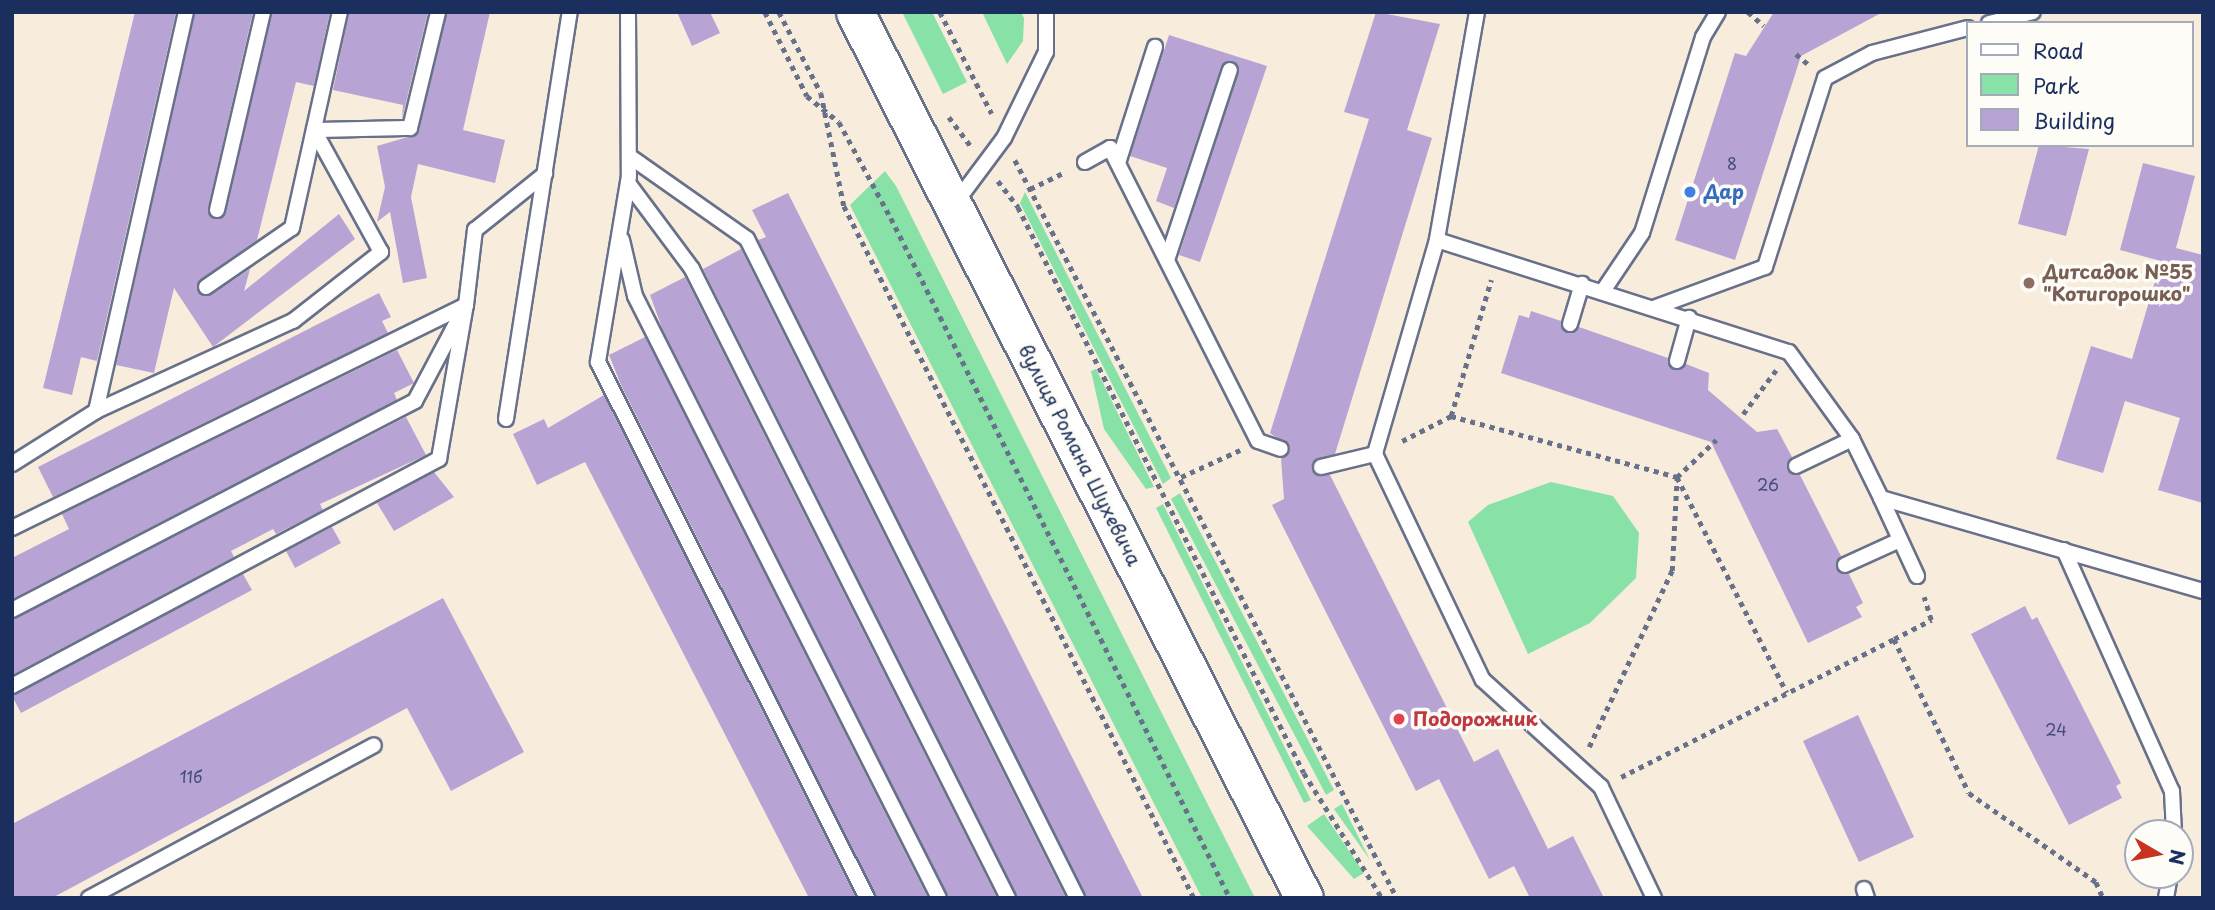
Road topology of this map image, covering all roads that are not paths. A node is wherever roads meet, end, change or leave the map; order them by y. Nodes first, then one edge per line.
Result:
1 (186, 12) edge
2 (263, 12) edge
3 (340, 12) edge
4 (438, 12) edge
5 (570, 12) edge
6 (628, 12) edge
7 (855, 12) edge
8 (1046, 12) edge
9 (1477, 12) edge
10 (1718, 12) edge
11 (2033, 12) edge
12 (1997, 21) edge
13 (1966, 29) edge
14 (1155, 47) dead end
15 (1230, 70) dead end
16 (314, 130) junction
17 (629, 156) junction
18 (1085, 162) road end
19 (1118, 163) junction
20 (545, 174) junction
21 (628, 183) junction
22 (953, 206) junction
23 (217, 210) dead end
24 (620, 232) junction
25 (1437, 240) junction
26 (1167, 260) junction
27 (1582, 284) junction
28 (206, 287) dead end
29 (1603, 291) junction
30 (466, 305) junction
31 (1656, 307) junction
32 (1689, 318) junction
33 (1570, 324) dead end
34 (1677, 361) dead end
35 (96, 411) junction
36 (506, 419) dead end
37 (1852, 439) junction
38 (1281, 449) dead end
39 (1376, 454) junction
40 (12, 464) edge
41 (1796, 466) dead end
42 (1321, 467) dead end
43 (1881, 498) junction
44 (12, 528) edge
45 (1900, 540) junction
46 (2064, 550) junction
47 (1845, 565) dead end
48 (1917, 576) road end
49 (2203, 590) edge
50 (12, 610) edge
51 (12, 686) edge
52 (374, 745) dead end
53 (2173, 819) edge
54 (89, 898) edge
55 (867, 898) edge
56 (939, 898) edge
57 (1008, 898) edge
58 (1077, 898) edge
59 (1304, 898) edge
60 (1654, 898) edge

1 - 35 lane
2 - 23 lane
3 - 16 lane
4 - 16 lane
5 - 20 lane
6 - 17 lane
7 - 22 main road, вулиця Романа Шухевича
8 - 22 lane
9 - 25 lane
10 - 29 lane
11 - 12 lane
13 - 31 lane
14 - 19 lane
15 - 26 lane
16 - 28 lane
16 - 35 lane
17 - 21 lane
17 - 58 lane
18 - 19 lane
19 - 26 lane
20 - 30 lane
20 - 36 lane
21 - 24 lane
21 - 57 lane
22 - 59 main road, вулиця Романа Шухевича
24 - 55 lane
24 - 56 lane
25 - 27 lane
25 - 39 lane
26 - 38 lane
27 - 29 lane
27 - 33 lane
29 - 31 lane
30 - 44 lane
30 - 50 lane
30 - 51 lane
31 - 32 lane
32 - 34 lane
32 - 37 lane
35 - 40 lane
37 - 41 lane
37 - 43 lane
39 - 42 lane
39 - 60 lane
43 - 45 lane
43 - 46 lane
45 - 47 lane
45 - 48 lane
46 - 49 lane
46 - 53 lane
52 - 54 lane

